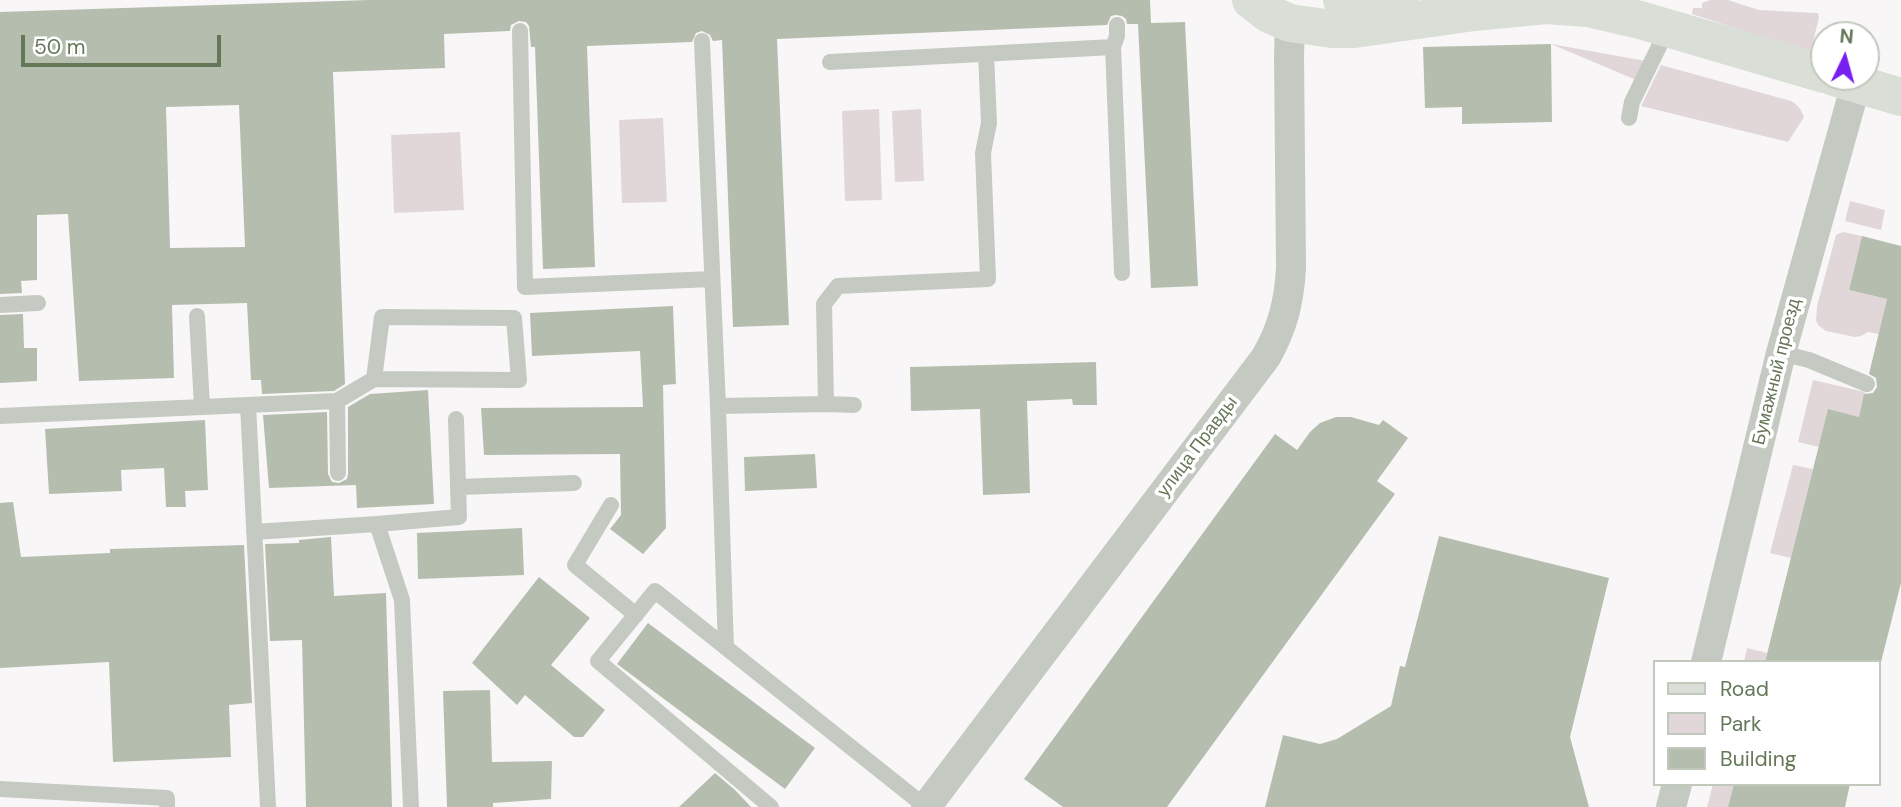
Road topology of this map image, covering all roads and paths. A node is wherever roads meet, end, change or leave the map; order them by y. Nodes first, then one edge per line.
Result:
1 (1251, 0) edge
2 (1342, 0) edge
3 (1402, 0) edge
4 (1523, 0) edge
5 (1474, 12) junction
6 (1290, 23) junction
7 (1117, 25) dead end
8 (1668, 28) junction
9 (520, 31) dead end
10 (702, 41) dead end
11 (1113, 47) junction
12 (986, 54) junction
13 (830, 62) dead end
14 (1810, 70) edge
15 (1835, 91) edge
16 (1880, 91) edge
17 (1901, 97) edge
18 (1629, 118) dead end
19 (1122, 273) dead end
20 (712, 279) junction
21 (38, 303) dead end
22 (0, 305) edge
23 (197, 316) dead end
24 (1781, 353) junction
25 (374, 379) junction
26 (1867, 384) dead end
27 (337, 401) junction
28 (827, 404) junction
29 (248, 405) junction
30 (854, 405) dead end
31 (202, 407) junction
32 (718, 407) junction
33 (0, 416) edge
34 (456, 419) dead end
35 (338, 473) dead end
36 (574, 483) dead end
37 (458, 487) junction
38 (611, 505) dead end
39 (377, 524) junction
40 (254, 531) junction
41 (636, 615) junction
42 (726, 649) junction
43 (1706, 660) edge
44 (1676, 786) edge
45 (0, 789) edge
46 (167, 807) edge
47 (268, 807) edge
48 (411, 807) edge
49 (771, 807) edge
50 (926, 807) edge
51 (1671, 807) edge

1 - 6 main road
2 - 3 main road
4 - 5 main road
5 - 6 main road
5 - 8 main road
6 - 50 street, улица Правды
7 - 11 lane
8 - 14 main road
8 - 18 lane
9 - 20 lane
10 - 20 lane
11 - 12 lane
11 - 19 lane
12 - 13 lane
12 - 28 lane
15 - 24 street, Бумажный проезд
16 - 17 main road
20 - 32 lane
21 - 22 lane
23 - 31 lane
24 - 26 lane
24 - 43 street, Бумажный проезд
25 - 25 lane
25 - 27 lane
27 - 29 lane
27 - 35 lane
28 - 30 lane
28 - 32 lane
29 - 31 lane
29 - 40 lane
31 - 33 lane
32 - 42 lane
34 - 37 lane
36 - 37 lane
37 - 39 lane
38 - 41 lane
39 - 40 lane
39 - 48 lane
40 - 47 lane
41 - 42 lane
41 - 49 lane
42 - 50 lane
44 - 51 street
45 - 46 lane

